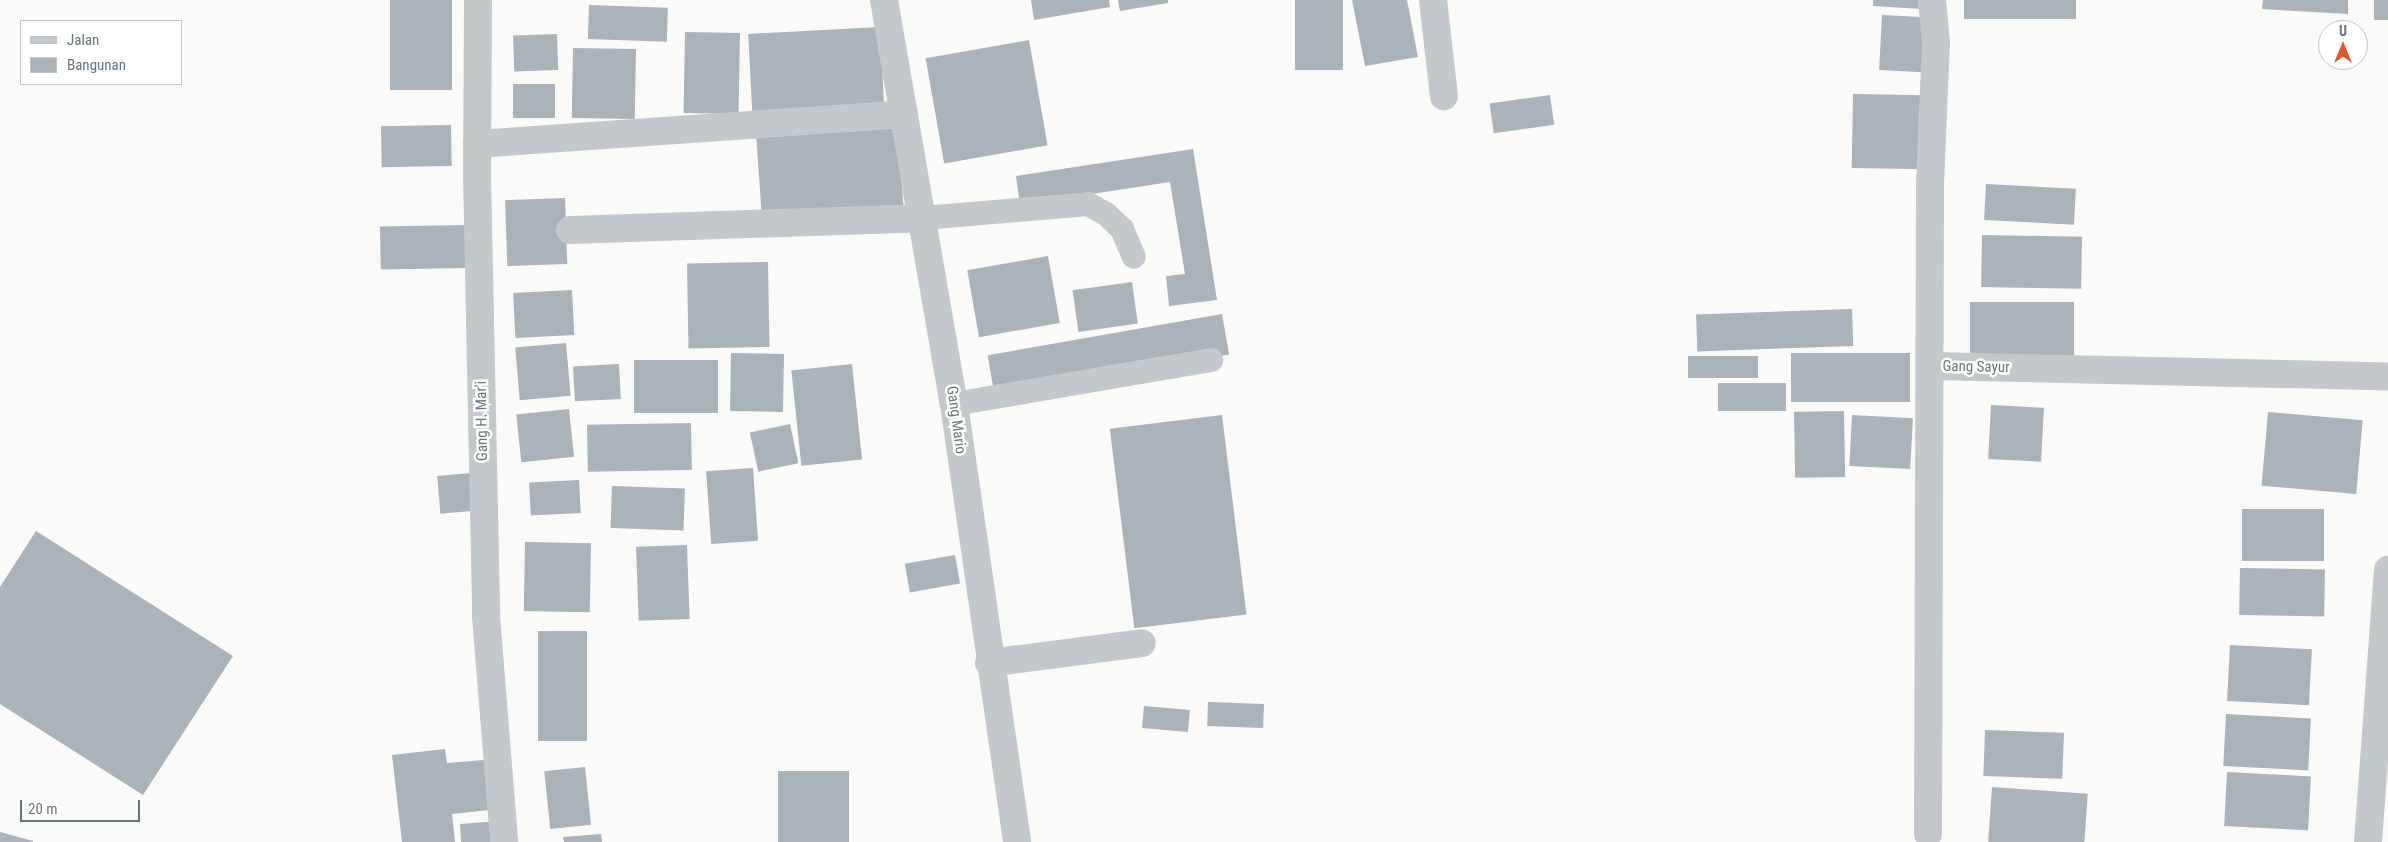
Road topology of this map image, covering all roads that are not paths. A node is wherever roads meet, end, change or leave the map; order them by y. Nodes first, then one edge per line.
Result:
1 (478, 0) edge
2 (884, 0) edge
3 (1434, 0) edge
4 (1932, 0) edge
5 (1444, 96) dead end
6 (904, 114) junction
7 (478, 144) junction
8 (923, 218) junction
9 (570, 230) dead end
10 (1134, 257) dead end
11 (1211, 360) dead end
12 (1930, 366) junction
13 (2388, 376) edge
14 (954, 404) junction
15 (2388, 570) edge
16 (1142, 643) dead end
17 (989, 663) junction
18 (1015, 829) edge
19 (1928, 834) dead end
20 (504, 842) edge
21 (2368, 842) edge

1 - 7 street, Gang H. Mar'i
2 - 6 street, Gang Mario
3 - 5 street
4 - 12 street, Gang Sayur
6 - 7 street
6 - 8 street, Gang Mario
7 - 20 street, Gang H. Mar'i
8 - 9 street
8 - 10 lane
8 - 14 street, Gang Mario
11 - 14 lane
12 - 13 street, Gang Sayur
12 - 19 street
14 - 17 street, Gang Mario
15 - 21 street
16 - 17 street
17 - 18 street, Gang Mario

